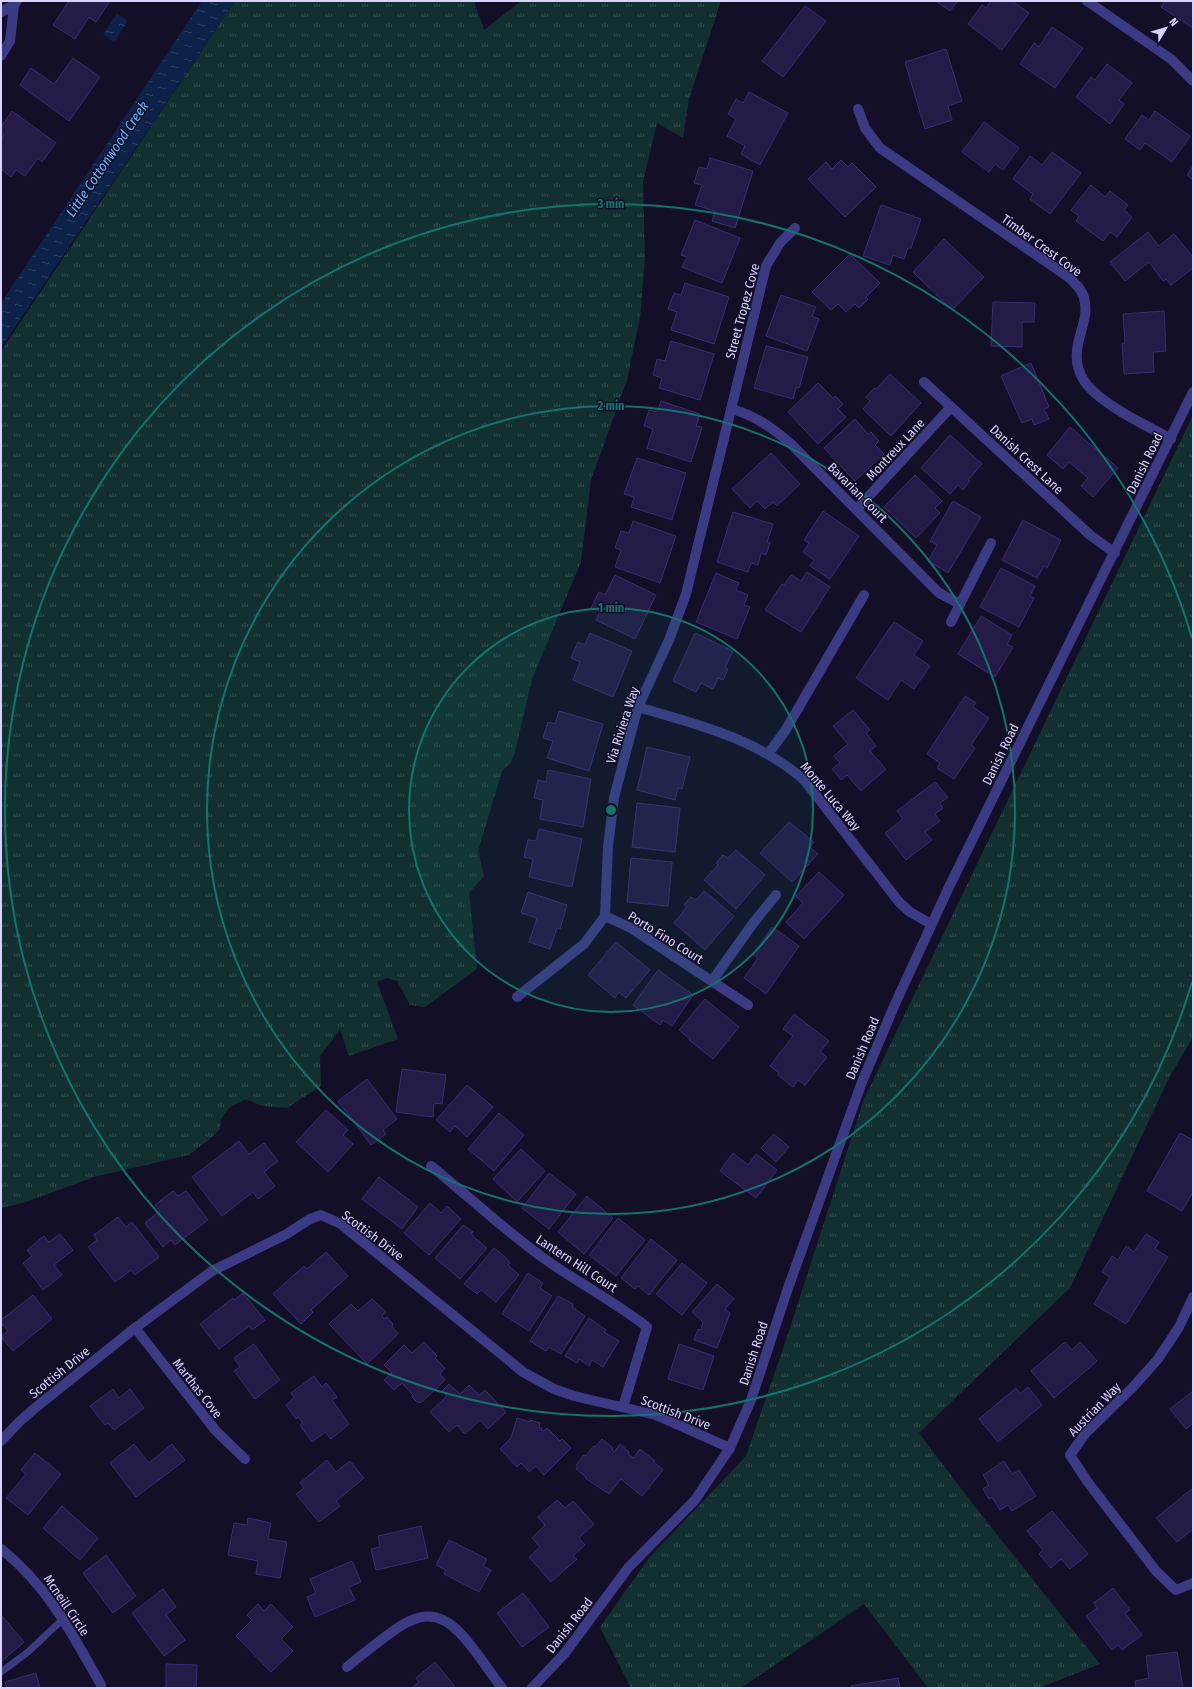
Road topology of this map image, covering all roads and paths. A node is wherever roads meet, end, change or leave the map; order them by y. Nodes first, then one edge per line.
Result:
1 (1089, 1) edge
2 (16, 3) edge
3 (1, 12) edge
4 (1, 56) edge
5 (1193, 81) edge
6 (858, 109) dead end
7 (795, 228) dead end
8 (924, 382) dead end
9 (1193, 392) edge
10 (951, 407) junction
11 (731, 409) junction
12 (1171, 439) junction
13 (857, 509) junction
14 (991, 543) dead end
15 (1115, 553) junction
16 (864, 595) dead end
17 (960, 604) junction
18 (951, 622) dead end
19 (638, 707) junction
20 (768, 754) junction
21 (776, 895) dead end
22 (605, 916) junction
23 (931, 924) junction
24 (712, 981) junction
25 (517, 997) dead end
26 (748, 1005) dead end
27 (431, 1166) dead end
28 (1193, 1297) edge
29 (135, 1328) junction
30 (623, 1407) junction
31 (1, 1441) edge
32 (730, 1448) junction
33 (245, 1459) dead end
34 (1, 1549) edge
35 (1193, 1583) edge
36 (63, 1619) junction
37 (347, 1667) dead end
38 (1, 1672) edge
39 (101, 1685) dead end
40 (502, 1688) edge
41 (532, 1688) edge

1 - 5 street
2 - 3 street
2 - 4 street
6 - 12 street, Timber Crest Cove
7 - 11 street, Street Tropez Cove
8 - 10 street, Danish Crest Lane
9 - 12 street, Danish Road
10 - 13 street, Montreux Lane
10 - 15 street, Danish Crest Lane
11 - 13 street, Bavarian Court
11 - 19 street, Via Riviera Way
12 - 15 street, Danish Road
13 - 17 street, Bavarian Court
14 - 17 street
15 - 23 street, Danish Road
16 - 20 street
17 - 18 street
19 - 20 street, Monte Luca Way
19 - 22 street, Via Riviera Way
20 - 23 street, Monte Luca Way
21 - 24 street, Porto Fino Court
22 - 24 street, Porto Fino Court
22 - 25 street
23 - 32 street, Danish Road
24 - 26 street, Porto Fino Court
27 - 30 street, Lantern Hill Court
28 - 35 street, Austrian Way
29 - 30 street, Scottish Drive
29 - 31 street, Scottish Drive
29 - 33 street, Marthas Cove
30 - 32 street, Scottish Drive
32 - 41 street, Danish Road
34 - 36 street, Mcneill Circle
36 - 38 lane
36 - 39 street, Mcneill Circle
37 - 40 street

